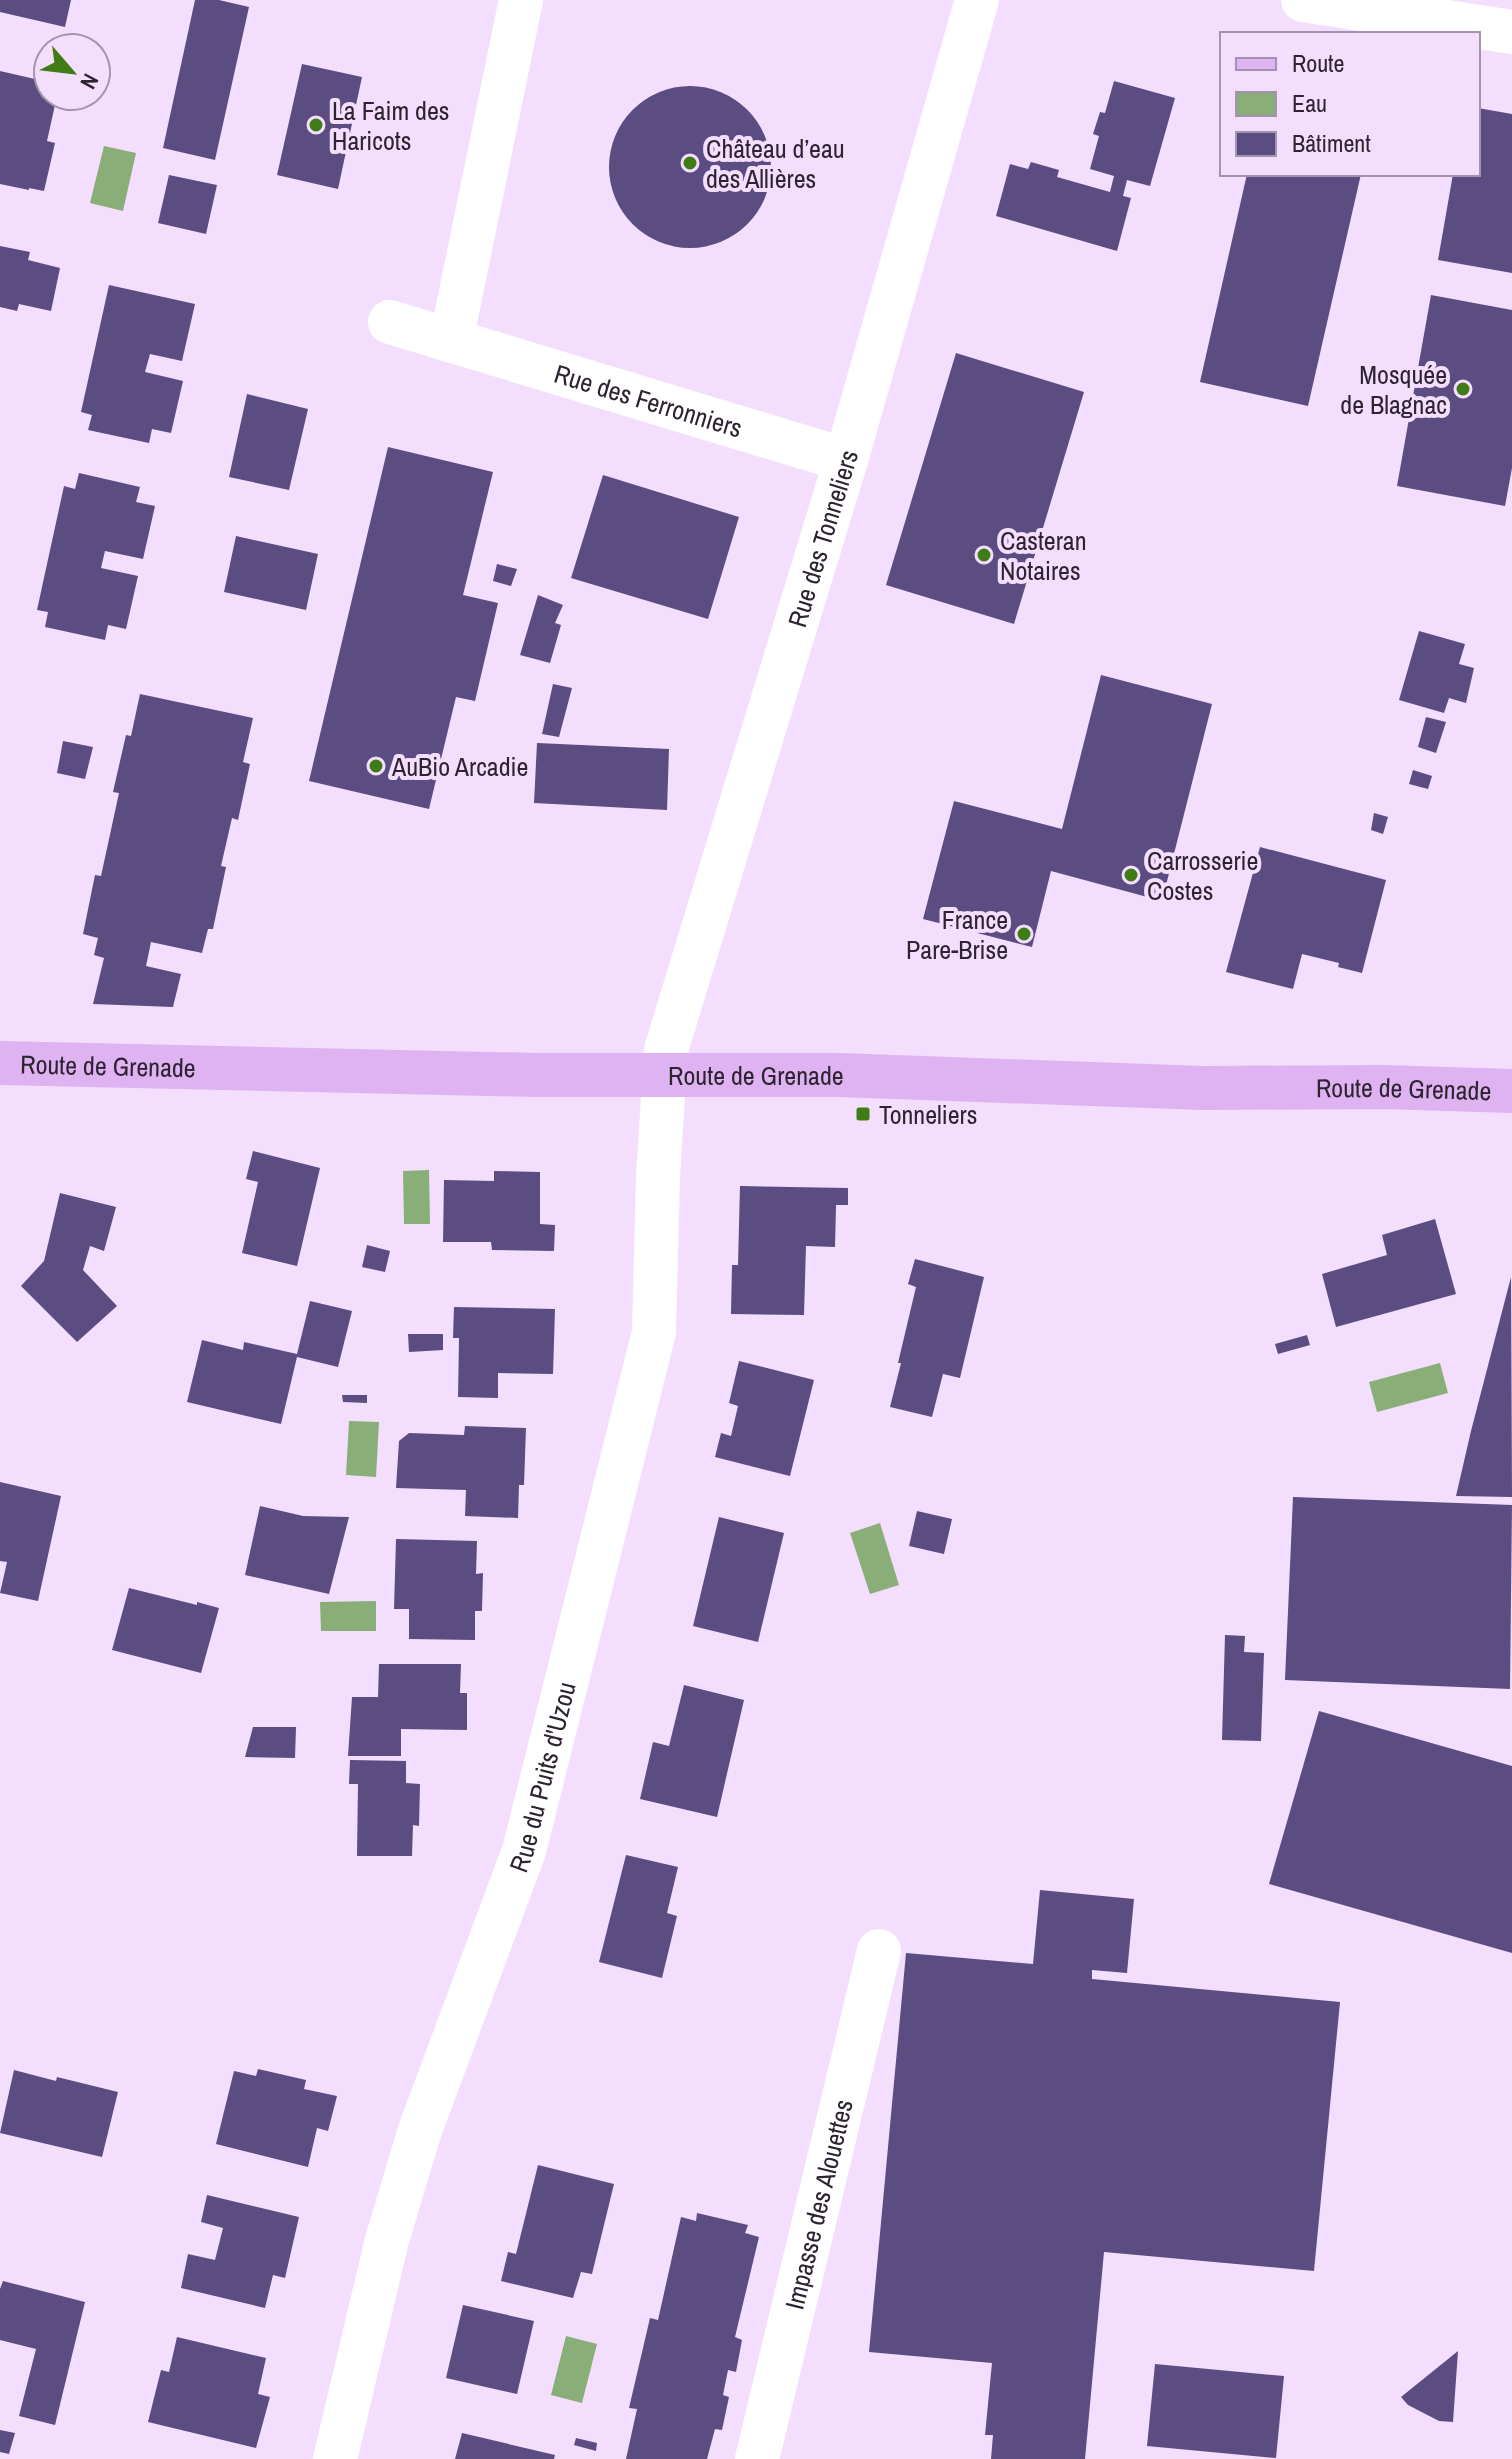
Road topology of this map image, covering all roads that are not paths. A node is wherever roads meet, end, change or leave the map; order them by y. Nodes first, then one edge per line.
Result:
1 (521, 0) edge
2 (977, 0) edge
3 (1303, 0) edge
4 (1512, 32) edge
5 (390, 322) dead end
6 (451, 341) junction
7 (846, 460) junction
8 (0, 1063) edge
9 (664, 1076) junction
10 (1512, 1091) edge
11 (879, 1951) dead end
12 (335, 2459) edge
13 (757, 2459) edge

1 - 6 street
2 - 7 street, Rue des Tonneliers
3 - 4 street
5 - 6 street, Rue des Ferronniers
6 - 7 street, Rue des Ferronniers
7 - 9 street, Rue des Tonneliers
8 - 9 main road, Route de Grenade
9 - 10 main road, Route de Grenade
9 - 12 street, Rue du Puits d'Uzou
11 - 13 street, Impasse des Alouettes

